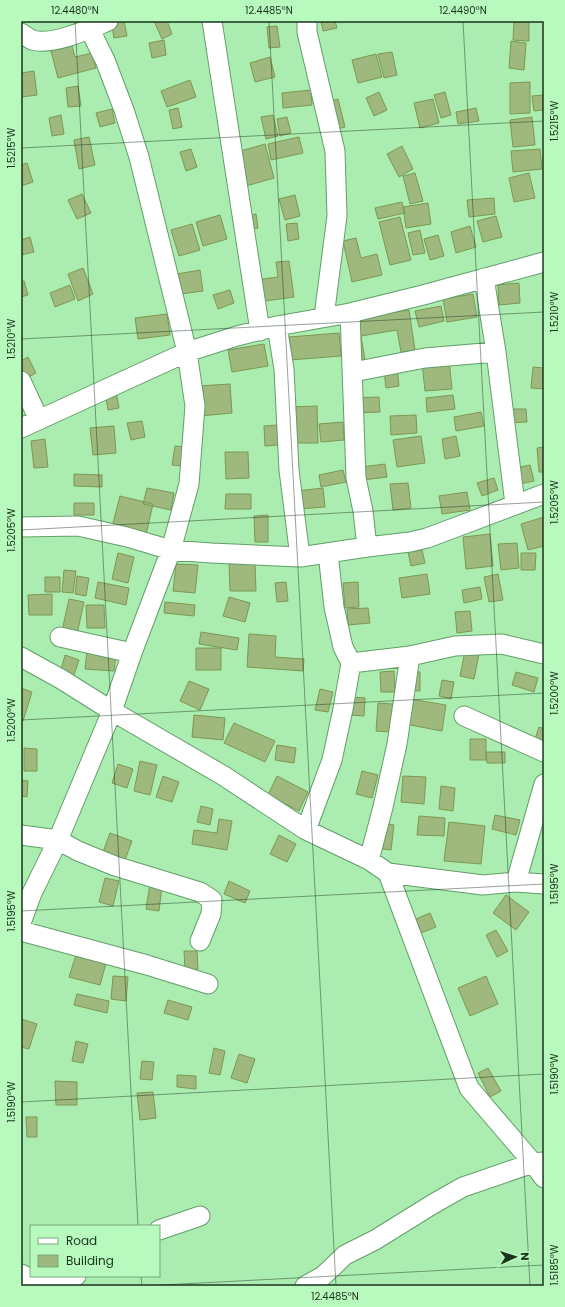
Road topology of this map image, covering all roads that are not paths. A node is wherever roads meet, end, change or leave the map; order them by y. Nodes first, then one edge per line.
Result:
1 (108, 21) edge
2 (212, 21) edge
3 (307, 21) edge
4 (89, 28) junction
5 (21, 33) edge
6 (544, 262) edge
7 (484, 278) junction
8 (350, 313) junction
9 (324, 317) junction
10 (269, 329) junction
11 (187, 352) junction
12 (496, 352) junction
13 (353, 372) junction
14 (21, 381) edge
15 (40, 420) junction
16 (21, 428) edge
17 (544, 494) edge
18 (514, 504) junction
19 (21, 527) edge
20 (367, 547) junction
21 (171, 550) junction
22 (328, 553) junction
23 (300, 557) junction
24 (60, 637) dead end
25 (132, 653) junction
26 (544, 654) edge
27 (410, 656) junction
28 (21, 657) edge
29 (351, 663) junction
30 (112, 711) junction
31 (464, 716) dead end
32 (544, 752) edge
33 (544, 784) edge
34 (306, 830) junction
35 (21, 835) edge
36 (58, 840) junction
37 (369, 860) junction
38 (388, 873) junction
39 (516, 882) junction
40 (544, 884) edge
41 (21, 923) edge
42 (21, 931) edge
43 (200, 941) dead end
44 (208, 984) dead end
45 (538, 1162) edge
46 (544, 1178) edge
47 (200, 1216) dead end
48 (160, 1230) edge
49 (21, 1274) edge
50 (73, 1277) edge
51 (305, 1286) edge

1 - 4 street
2 - 10 street
3 - 9 street
4 - 5 street
4 - 11 street
6 - 7 street
7 - 8 street
7 - 12 street
8 - 9 street
8 - 13 street
9 - 10 street
10 - 11 street
10 - 23 street
11 - 15 street
11 - 21 street
12 - 13 street
12 - 18 street
13 - 20 street
14 - 15 street
15 - 16 street
17 - 18 street
18 - 20 street
19 - 21 street
20 - 22 street
21 - 23 street
21 - 25 street
22 - 23 street
22 - 29 street
24 - 25 street
25 - 30 street
26 - 27 street
27 - 29 street
27 - 37 street
28 - 30 street
29 - 34 street
30 - 34 street
30 - 36 street
31 - 32 street
33 - 39 street
34 - 37 street
35 - 36 street
36 - 41 street
36 - 43 street
37 - 38 street
38 - 39 street
38 - 45 street
39 - 40 street
42 - 44 street
45 - 46 street
45 - 51 street
47 - 48 street
49 - 50 street

